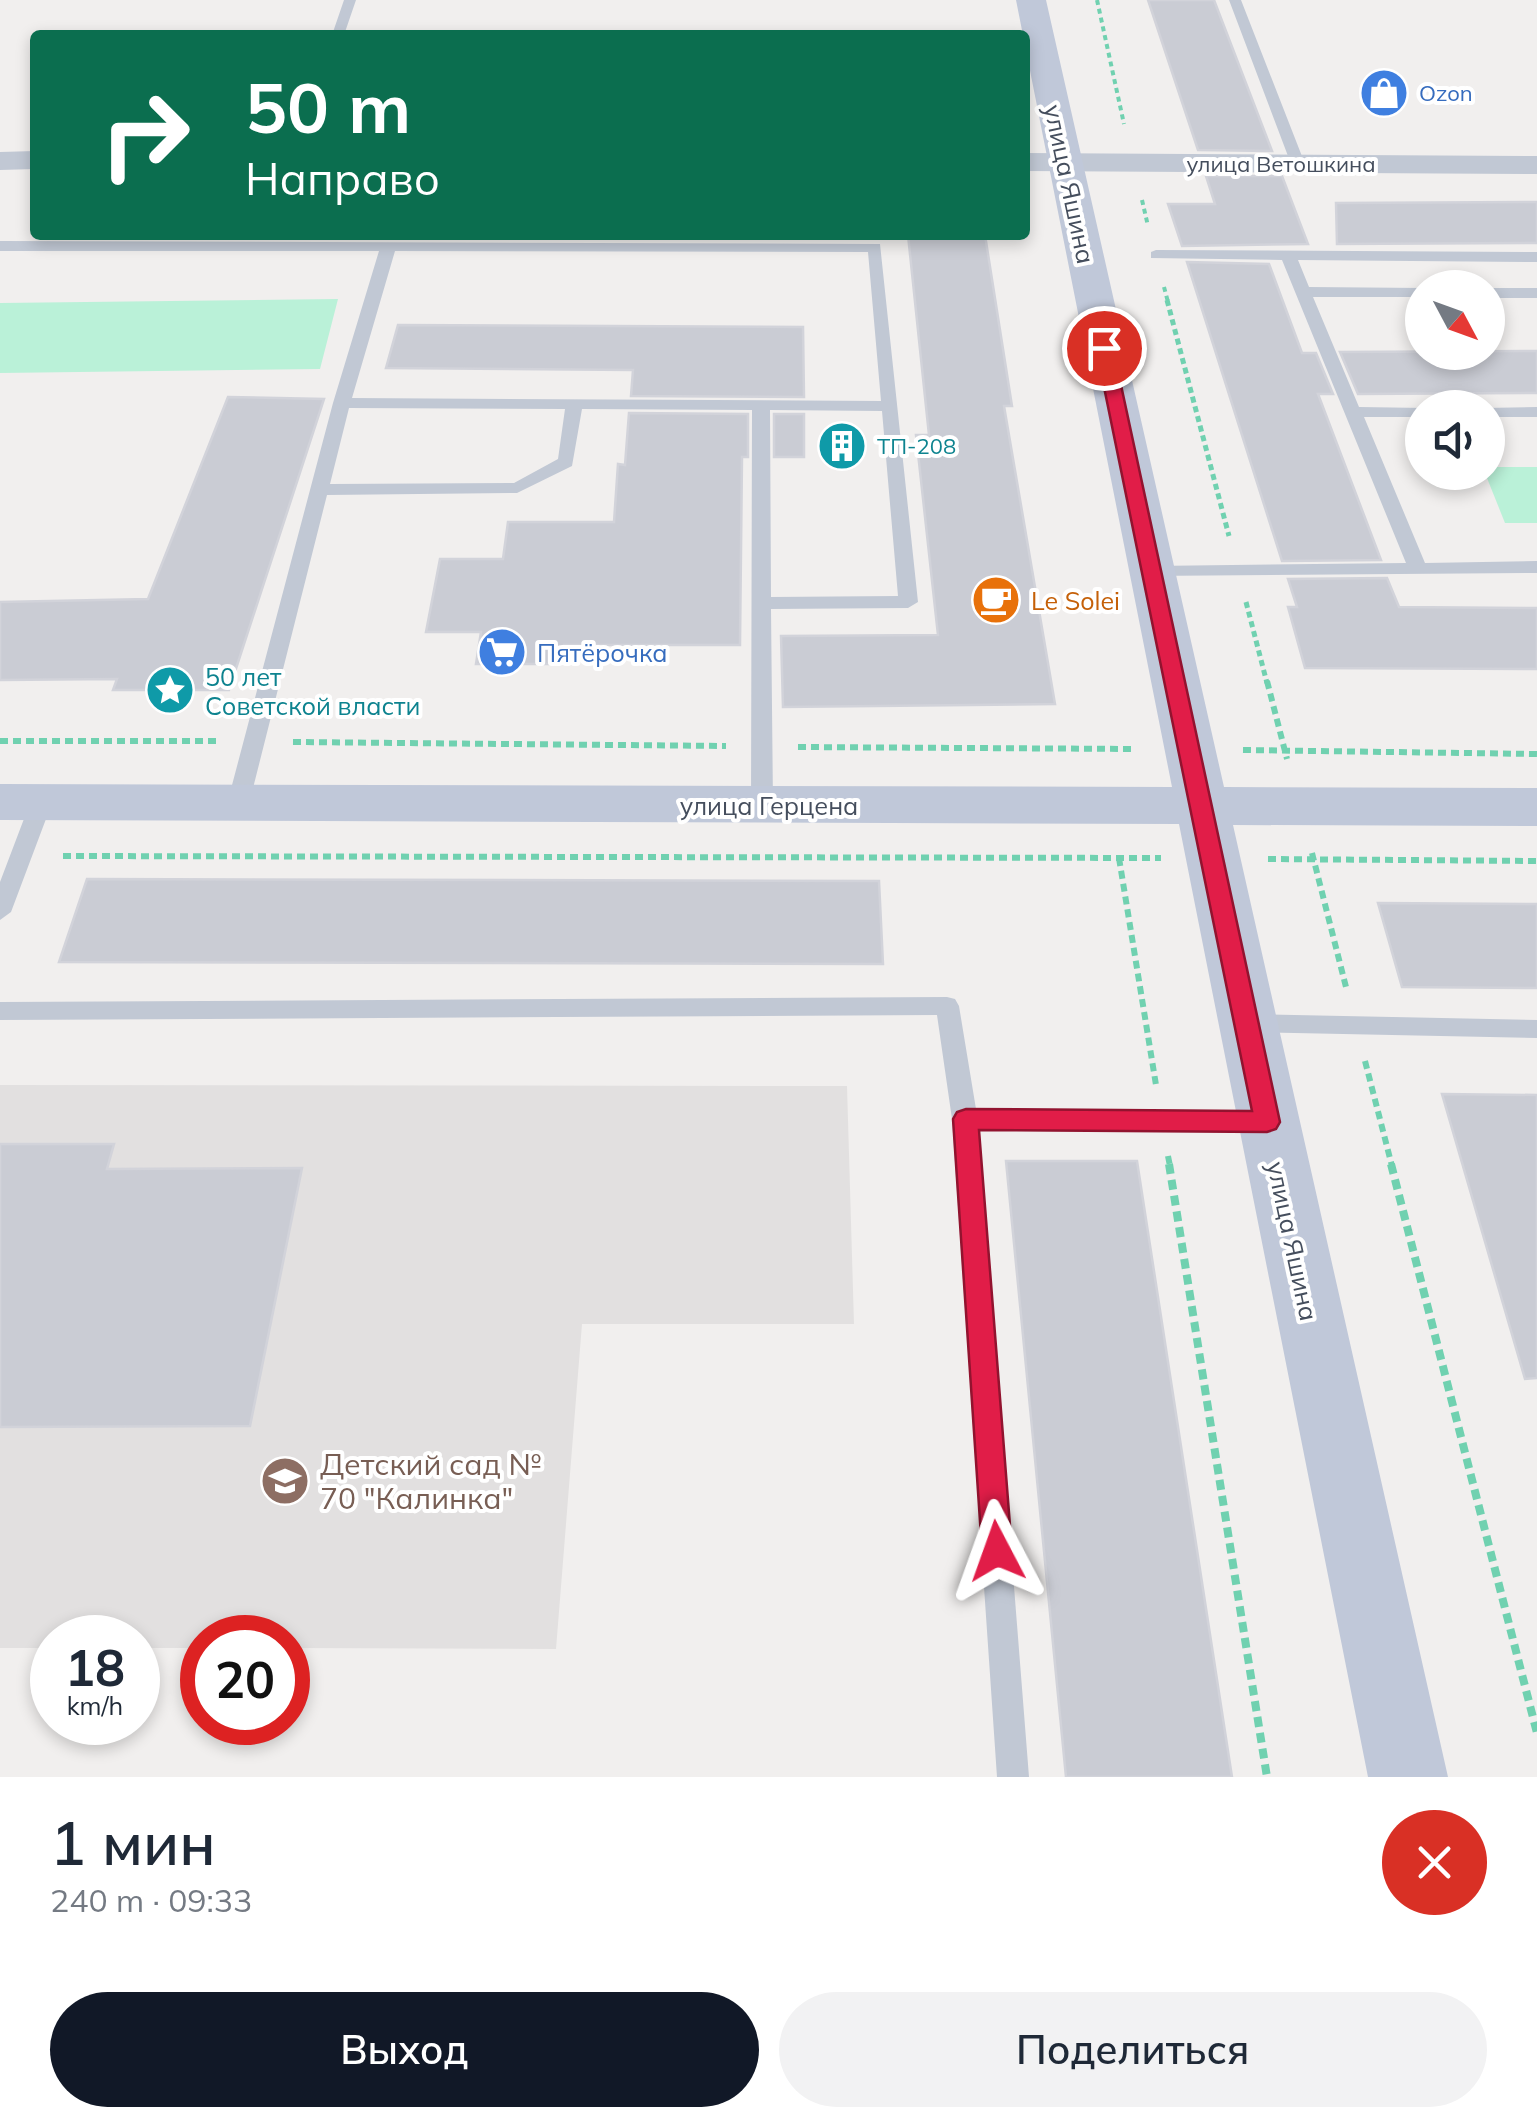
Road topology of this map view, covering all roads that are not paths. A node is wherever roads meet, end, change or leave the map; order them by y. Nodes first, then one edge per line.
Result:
1 (350, 0) edge
2 (1031, 0) edge
3 (1236, 0) edge
4 (340, 30) edge
5 (0, 160) edge
6 (30, 160) edge
7 (1045, 162) edge
8 (1298, 164) junction
9 (1537, 165) edge
10 (875, 241) edge
11 (0, 246) edge
12 (388, 248) junction
13 (1156, 255) road end
14 (1288, 256) junction
15 (1531, 257) edge
16 (1537, 281) edge
17 (1303, 292) junction
18 (1405, 292) edge
19 (1505, 292) edge
20 (1537, 293) edge
21 (342, 403) junction
22 (574, 404) junction
23 (760, 406) junction
24 (890, 406) junction
25 (1352, 412) junction
26 (1405, 412) edge
27 (1505, 412) edge
28 (1537, 412) edge
29 (320, 490) junction
30 (1537, 567) edge
31 (1418, 568) junction
32 (1152, 572) junction
33 (762, 603) junction
34 (20, 802) edge
35 (238, 804) junction
36 (762, 805) junction
37 (1537, 807) edge
38 (1207, 832) junction
39 (0, 912) edge
40 (0, 1011) edge
41 (1246, 1023) junction
42 (1537, 1030) edge
43 (966, 1119) junction
44 (1267, 1122) junction
45 (1013, 1777) edge
46 (1408, 1777) edge

1 - 4 lane
2 - 7 street, улица Яшина
3 - 8 lane
5 - 6 street
7 - 8 street, улица Ветошкина
7 - 32 street, улица Яшина
8 - 9 street, улица Ветошкина
10 - 12 lane
10 - 24 lane
11 - 12 lane
12 - 21 lane
13 - 14 lane
14 - 15 lane
14 - 17 lane
15 - 16 lane
17 - 18 lane
17 - 25 lane
19 - 20 lane
21 - 22 lane
21 - 29 lane
22 - 23 lane
22 - 29 lane
23 - 24 lane
23 - 33 lane
24 - 33 lane
25 - 26 lane
25 - 31 lane
27 - 28 lane
29 - 35 lane
30 - 31 lane
31 - 32 lane
32 - 38 street, улица Яшина
33 - 36 lane
34 - 35 street, улица Герцена
34 - 39 lane
35 - 36 street, улица Герцена
36 - 38 street, улица Герцена
37 - 38 street, улица Герцена
38 - 41 street, улица Яшина
40 - 43 lane
41 - 42 lane
41 - 44 street, улица Яшина
43 - 44 lane
43 - 45 lane
44 - 46 street, улица Яшина

